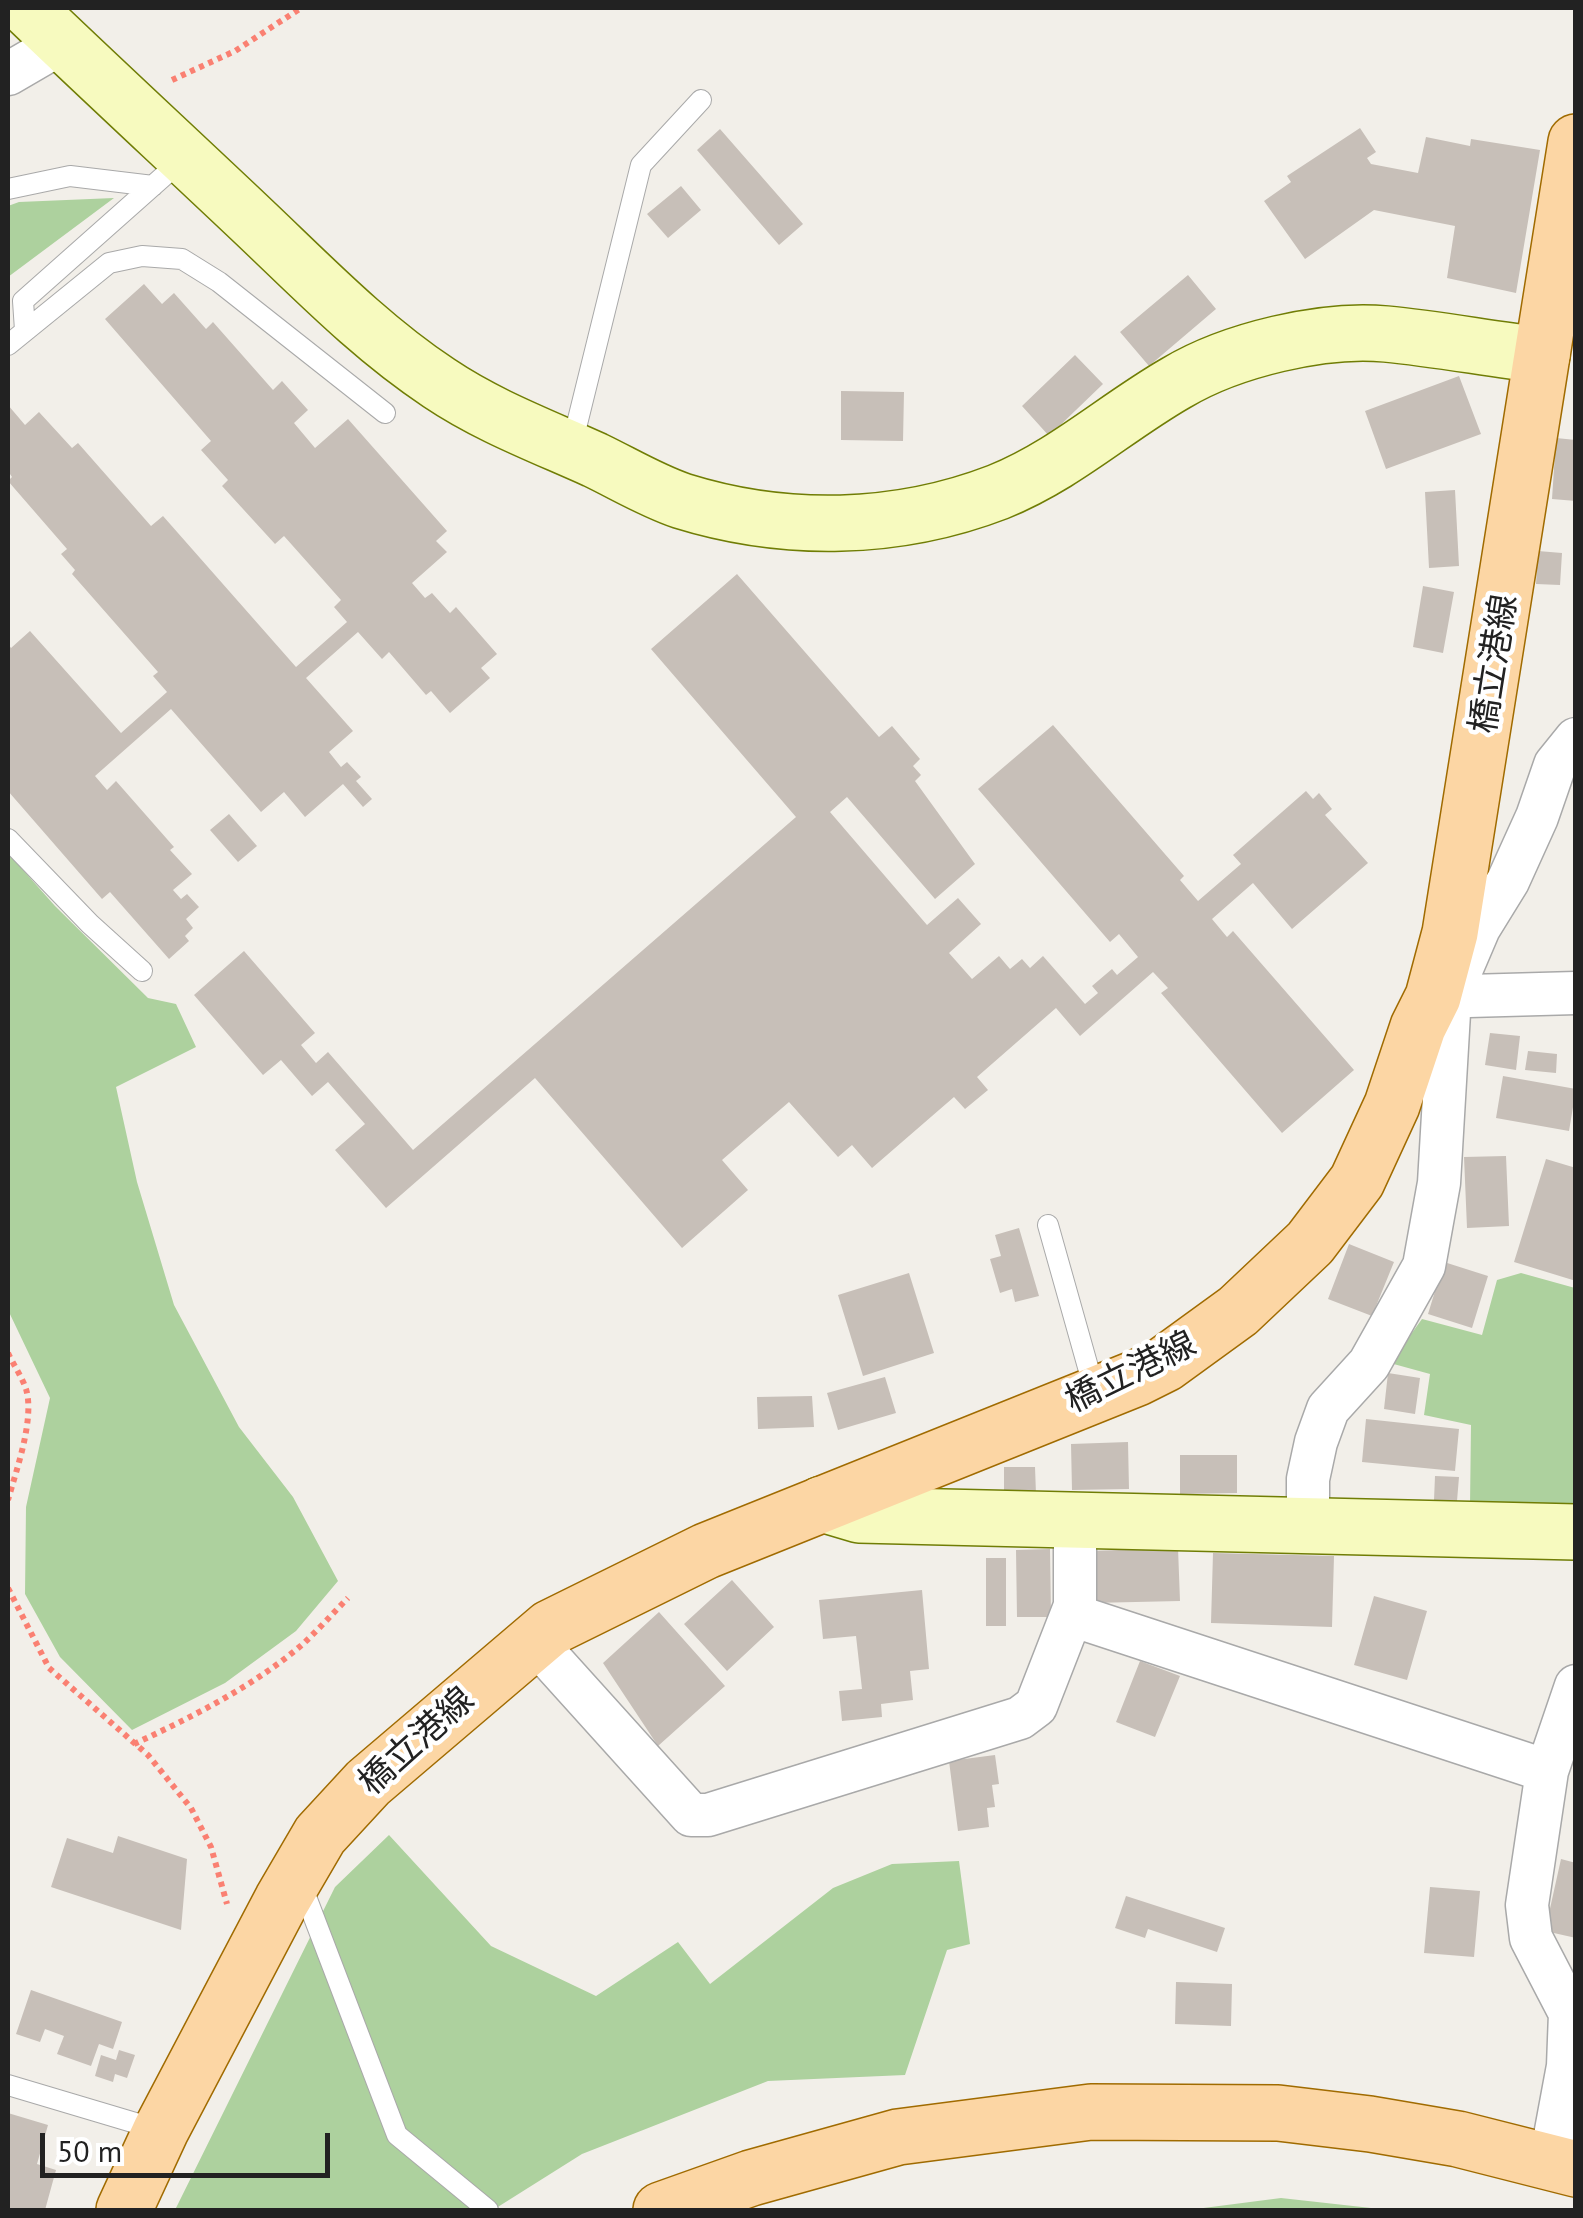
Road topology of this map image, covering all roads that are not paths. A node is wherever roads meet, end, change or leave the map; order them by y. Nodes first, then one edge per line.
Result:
1 (45, 25) edge
2 (8, 74) edge
3 (701, 100) dead end
4 (1576, 142) edge
5 (169, 172) junction
6 (8, 189) edge
7 (25, 330) junction
8 (8, 346) edge
9 (1542, 355) junction
10 (385, 412) dead end
11 (571, 450) junction
12 (1576, 738) edge
13 (8, 838) edge
14 (142, 971) dead end
15 (1576, 993) edge
16 (1442, 997) junction
17 (1048, 1225) dead end
18 (1096, 1394) junction
19 (822, 1504) junction
20 (1075, 1520) junction
21 (1308, 1524) junction
22 (1576, 1532) edge
23 (1072, 1615) junction
24 (534, 1641) junction
25 (1576, 1686) edge
26 (1547, 1771) junction
27 (298, 1875) junction
28 (8, 2085) edge
29 (162, 2130) junction
30 (1563, 2166) edge
31 (124, 2210) edge
32 (488, 2210) edge
33 (661, 2210) edge

1 - 2 street
1 - 5 street
3 - 11 lane
4 - 9 main road, 橋立港線
5 - 6 lane
5 - 7 lane
5 - 11 street
7 - 8 lane
7 - 10 lane
9 - 11 street
9 - 16 main road, 橋立港線
12 - 16 street
13 - 14 lane
15 - 16 street
16 - 18 main road, 橋立港線
16 - 21 street
17 - 18 lane
18 - 19 main road, 橋立港線
19 - 20 street
19 - 24 main road, 橋立港線
20 - 21 street
20 - 23 street
21 - 22 street
23 - 24 street
23 - 26 street
24 - 27 main road, 橋立港線
25 - 26 street
26 - 30 street
27 - 29 main road, 橋立港線
27 - 32 lane
28 - 29 lane
29 - 31 main road, 橋立港線
30 - 33 main road

